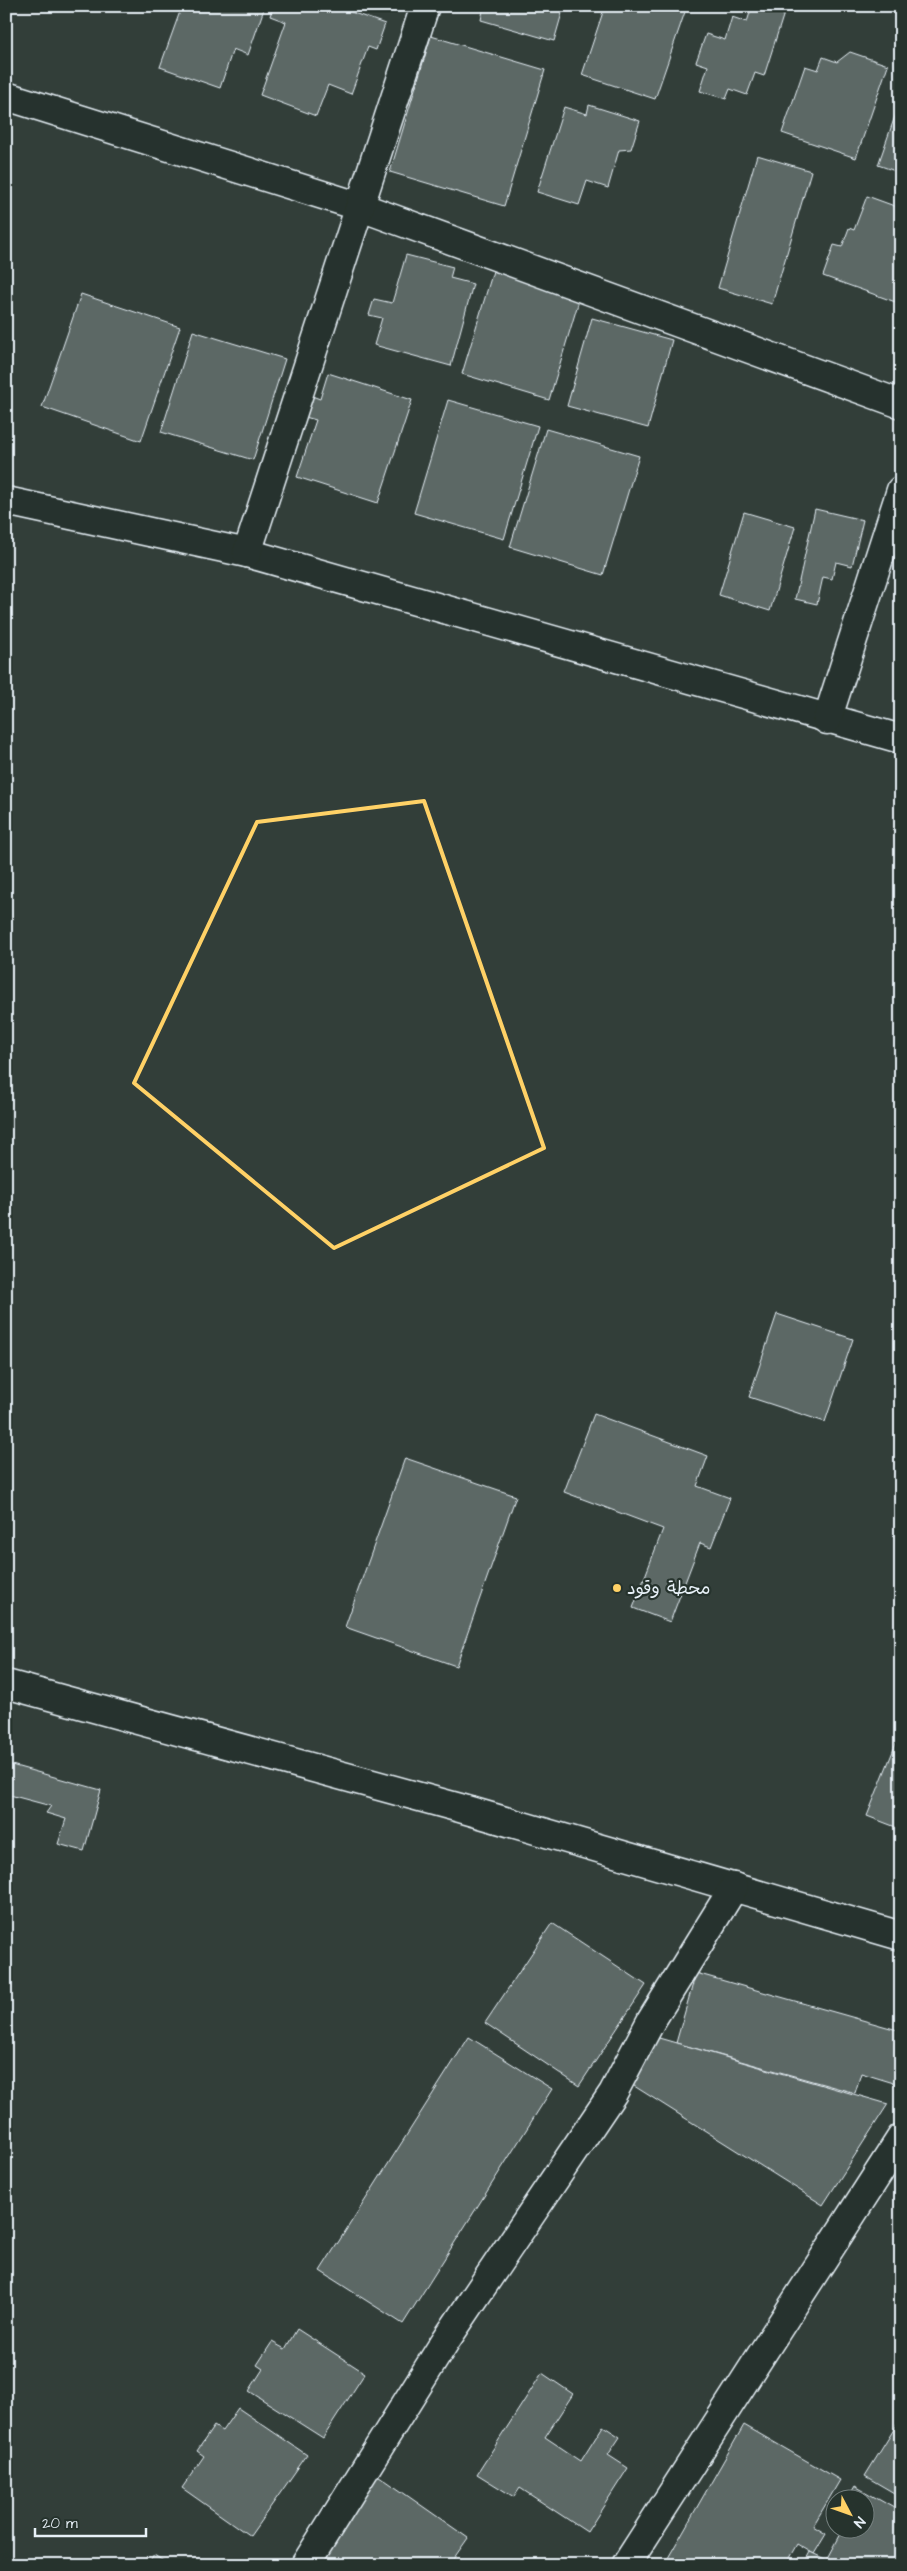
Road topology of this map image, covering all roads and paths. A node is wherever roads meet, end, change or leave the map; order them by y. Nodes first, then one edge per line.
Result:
1 (425, 6) edge
2 (6, 96) edge
3 (358, 206) junction
4 (901, 404) edge
5 (901, 490) edge
6 (6, 501) edge
7 (247, 553) junction
8 (827, 720) junction
9 (901, 739) edge
10 (6, 1684) edge
11 (734, 1887) junction
12 (901, 1936) edge
13 (901, 2138) edge
14 (305, 2565) edge
15 (626, 2565) edge

1 - 3 street
2 - 3 street
3 - 4 street
3 - 7 street
5 - 8 street
6 - 7 street
7 - 8 street
8 - 9 street
10 - 11 street
11 - 12 street
11 - 14 street
13 - 15 street

